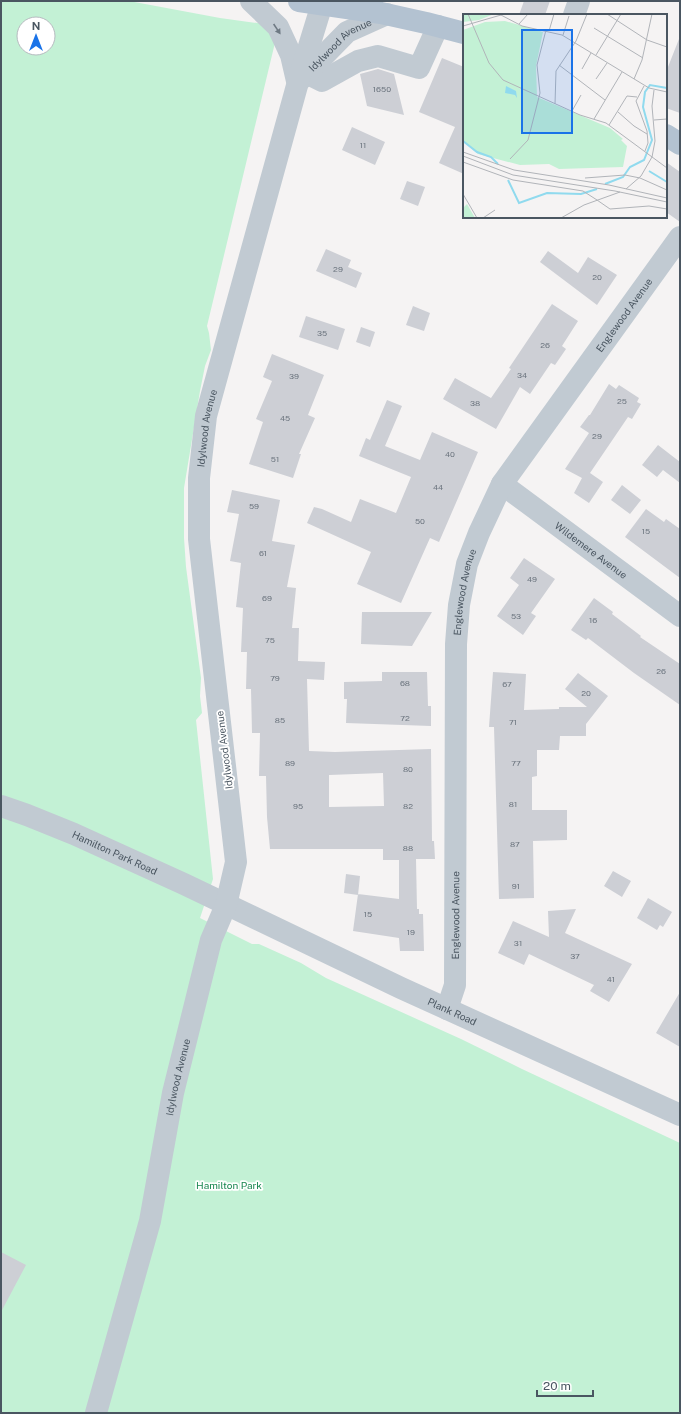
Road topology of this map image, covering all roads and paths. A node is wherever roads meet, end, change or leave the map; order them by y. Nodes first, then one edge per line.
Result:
1 (250, 1) edge
2 (299, 1) edge
3 (578, 1) edge
4 (322, 4) junction
5 (366, 6) edge
6 (387, 14) junction
7 (574, 14) edge
8 (438, 26) junction
9 (463, 33) edge
10 (335, 44) junction
11 (358, 61) junction
12 (302, 78) junction
13 (667, 136) edge
14 (680, 144) edge
15 (680, 237) edge
16 (502, 484) junction
17 (680, 616) edge
18 (1, 806) edge
19 (226, 905) junction
20 (447, 1009) junction
21 (679, 1112) edge
22 (96, 1413) edge

1 -> 12 street, Idylwood Avenue
2 - 4 main road
3 - 7 street
4 - 5 main road
4 - 12 street, Idylwood Avenue
5 - 6 main road
6 - 8 main road
6 - 10 street, Idylwood Avenue
8 - 9 main road
8 - 11 street
10 - 11 street
10 - 12 street, Idylwood Avenue
11 - 12 street
12 - 19 street, Idylwood Avenue
13 - 14 main road
15 - 16 street, Englewood Avenue
16 - 17 street, Wildemere Avenue
16 - 20 street, Englewood Avenue
18 - 19 street, Hamilton Park Road
19 - 20 street, Plank Road
19 - 22 street, Idylwood Avenue
20 - 21 street, Plank Road

